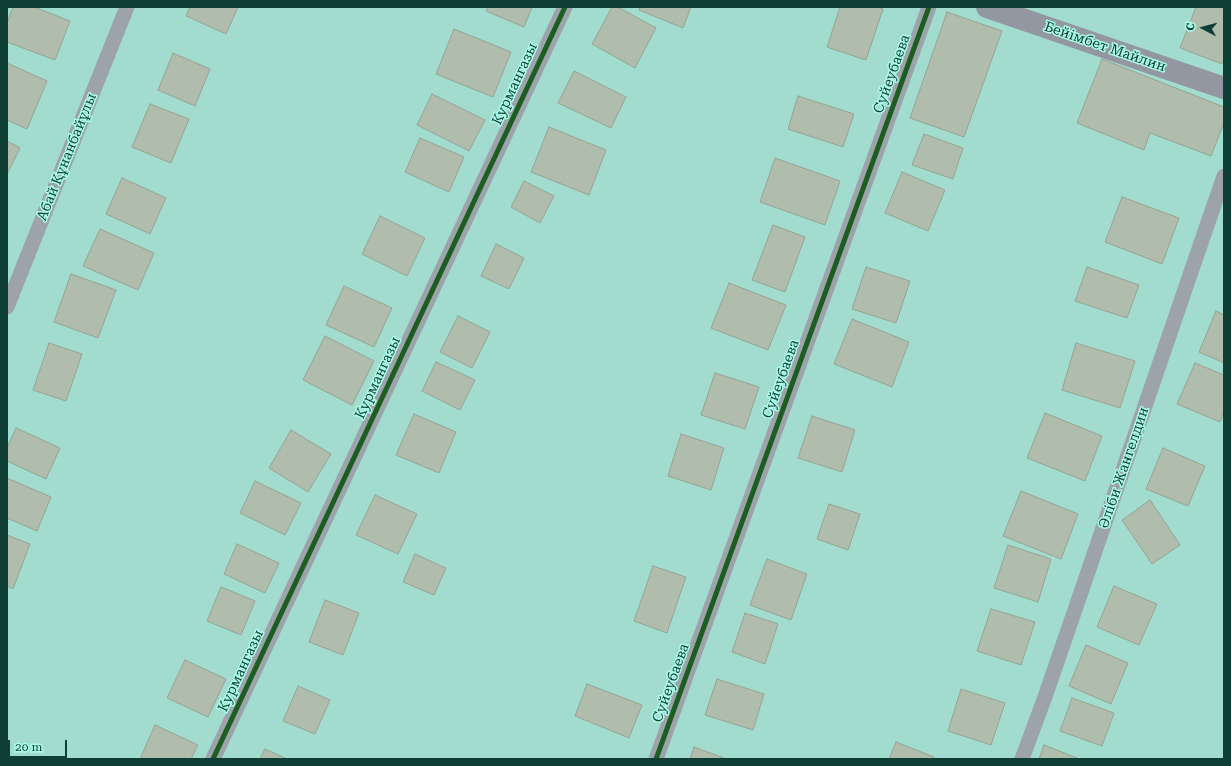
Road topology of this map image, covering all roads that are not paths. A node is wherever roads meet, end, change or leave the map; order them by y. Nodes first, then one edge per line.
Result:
1 (128, 7) edge
2 (565, 7) edge
3 (929, 7) edge
4 (987, 7) edge
5 (1224, 88) edge
6 (1224, 176) edge
7 (7, 307) edge
8 (213, 759) edge
9 (656, 759) edge
10 (1022, 759) edge

1 - 7 street, Абай Құнанбайұлы
2 - 8 street, Курмангазы
3 - 9 street, Суйеубаева
4 - 5 street, Бейімбет Майлин
6 - 10 street, Әліби Жангелдин

